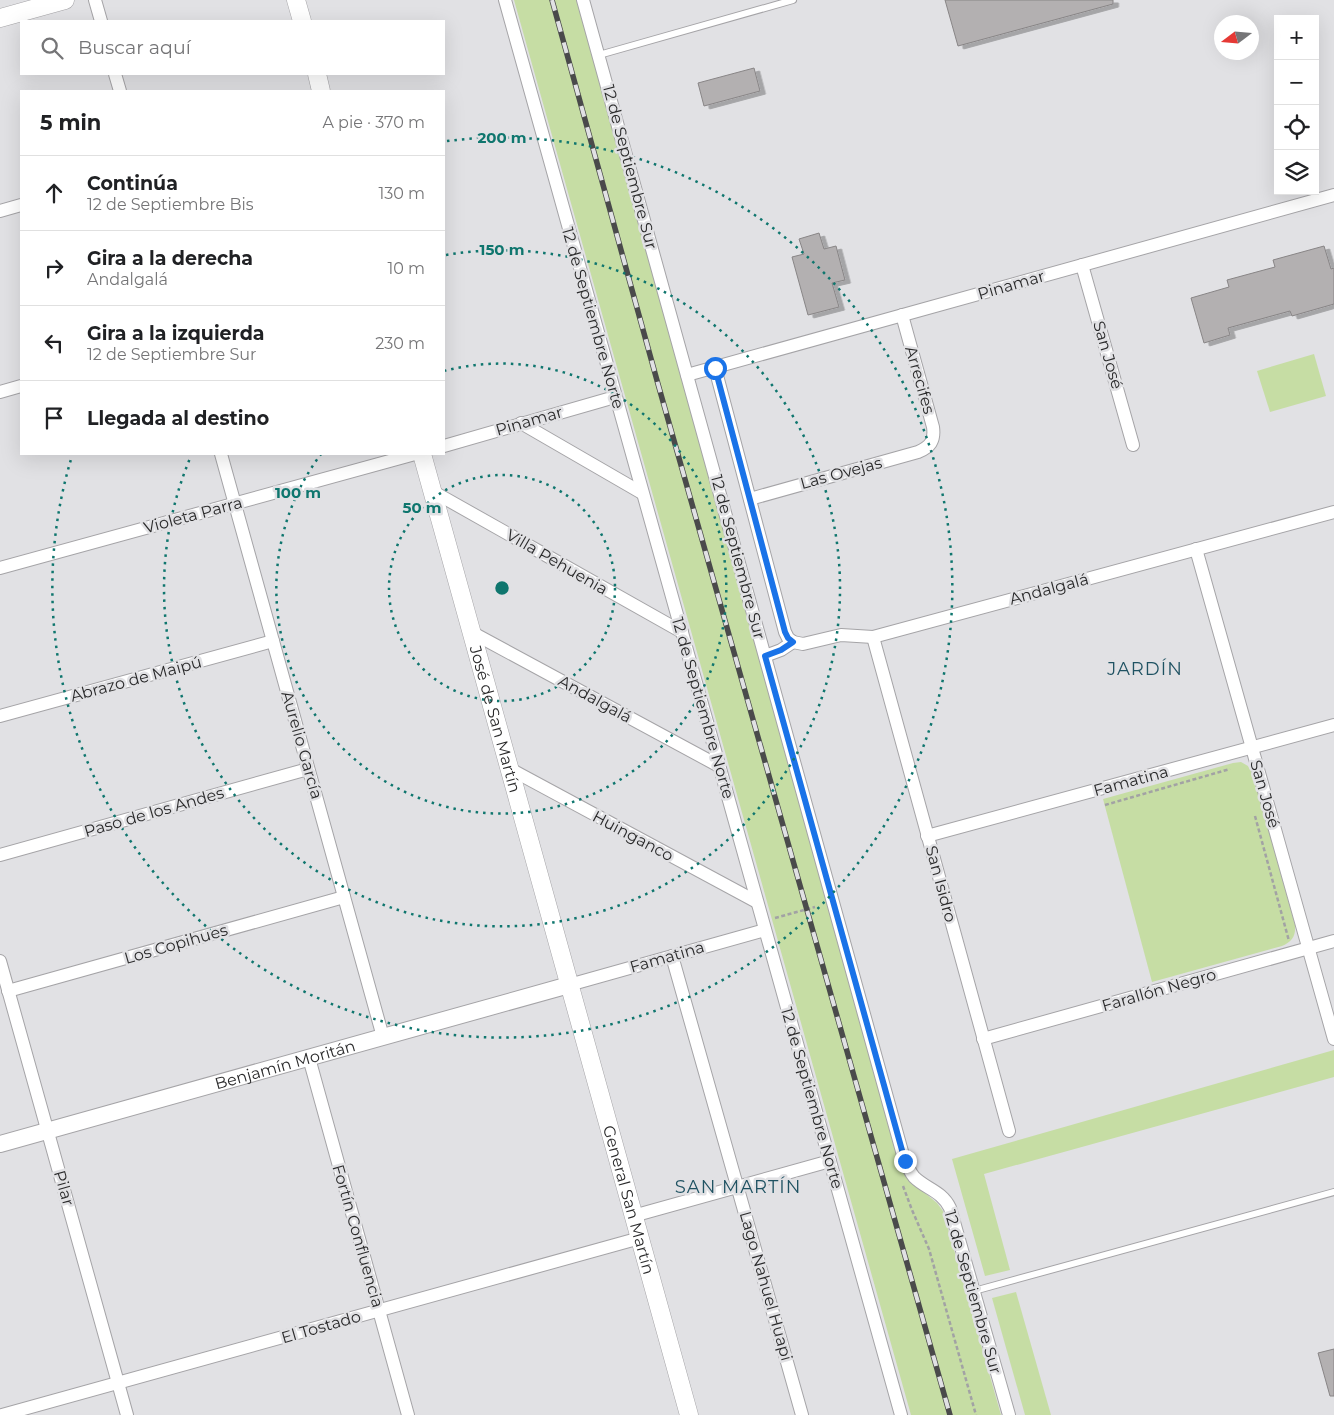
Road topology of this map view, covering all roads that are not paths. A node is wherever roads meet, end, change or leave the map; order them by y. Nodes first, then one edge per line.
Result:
1 (65, 0) edge
2 (95, 0) edge
3 (296, 0) edge
4 (505, 0) edge
5 (583, 0) edge
6 (793, 0) edge
7 (0, 18) edge
8 (101, 20) edge
9 (302, 20) edge
10 (599, 55) junction
11 (115, 75) edge
12 (317, 75) edge
13 (120, 90) edge
14 (322, 90) edge
15 (1334, 195) edge
16 (20, 205) edge
17 (0, 211) edge
18 (1082, 265) junction
19 (902, 315) junction
20 (715, 368) junction
21 (687, 376) junction
22 (20, 386) edge
23 (0, 392) edge
24 (615, 397) junction
25 (521, 424) junction
26 (931, 444) joint
27 (1133, 445) dead end
28 (445, 446) edge
29 (221, 455) edge
30 (411, 455) edge
31 (422, 455) edge
32 (432, 491) junction
33 (642, 493) junction
34 (750, 499) junction
35 (235, 504) junction
36 (1334, 512) edge
37 (1196, 549) junction
38 (0, 568) edge
39 (471, 632) junction
40 (682, 632) junction
41 (873, 637) junction
42 (273, 641) junction
43 (793, 642) junction
44 (765, 656) junction
45 (0, 716) edge
46 (1334, 725) edge
47 (1252, 748) junction
48 (719, 766) junction
49 (308, 769) junction
50 (510, 769) junction
51 (927, 836) junction
52 (0, 855) edge
53 (344, 897) junction
54 (757, 902) junction
55 (765, 930) junction
56 (1334, 941) edge
57 (1308, 948) junction
58 (672, 956) junction
59 (0, 962) edge
60 (569, 985) junction
61 (8, 991) junction
62 (383, 1037) junction
63 (983, 1039) junction
64 (1334, 1039) edge
65 (309, 1058) junction
66 (48, 1130) junction
67 (1009, 1131) dead end
68 (0, 1144) edge
69 (830, 1161) junction
70 (738, 1187) junction
71 (1334, 1192) edge
72 (633, 1216) junction
73 (640, 1238) junction
74 (974, 1291) junction
75 (379, 1310) junction
76 (118, 1383) junction
77 (2, 1415) edge
78 (126, 1415) edge
79 (408, 1415) edge
80 (688, 1415) edge
81 (802, 1415) edge
82 (901, 1415) edge
83 (1009, 1415) edge

1 - 7 main road
2 - 8 street
3 - 9 main road
4 - 24 street, 12 de Septiembre Norte
5 - 10 street, 12 de Septiembre Sur
6 - 10 lane
10 - 21 street, 12 de Septiembre Sur
11 - 13 street
12 - 14 main road
15 - 18 street, Pinamar
16 - 17 street
18 - 19 street, Pinamar
18 - 27 street, San José
19 - 20 street, Pinamar
19 - 26 street, Arrecifes
20 - 21 street, Pinamar
20 - 34 street
21 - 44 street, 12 de Septiembre Sur
22 - 23 street
24 - 25 street, Pinamar
24 - 33 street, 12 de Septiembre Norte
25 - 28 street, Pinamar
25 - 33 street
26 - 34 street, Las Ovejas
29 - 35 street, Aurelio García
30 - 35 street, Violeta Parra
31 - 32 main road, José de San Martín
32 - 39 main road, José de San Martín
32 - 40 street, Villa Pehuenia
33 - 40 street, 12 de Septiembre Norte
34 - 43 street
35 - 38 street, Violeta Parra
35 - 42 street, Aurelio García
36 - 37 street, Andalgalá
37 - 41 street, Andalgalá
37 - 47 street, San José
39 - 48 street, Andalgalá
39 - 50 main road, José de San Martín
40 - 48 street, 12 de Septiembre Norte
41 - 43 street, Andalgalá
41 - 51 street, San Isidro
42 - 45 street, Abrazo de Maipú
42 - 49 street, Aurelio García
43 - 44 street, Andalgalá
44 - 74 street, 12 de Septiembre Sur
46 - 47 street, Famatina
47 - 51 street, Famatina
47 - 57 street, San José
48 - 54 street, 12 de Septiembre Norte
49 - 52 street, Paso de los Andes
49 - 53 street, Aurelio García
50 - 54 street, Huinganco
50 - 60 main road, José de San Martín
51 - 63 street, San Isidro
53 - 61 street, Los Copihues
53 - 62 street, Aurelio García
54 - 55 street, 12 de Septiembre Norte
55 - 58 street, Famatina
55 - 69 street, 12 de Septiembre Norte
56 - 57 street, Farallón Negro
57 - 63 street, Farallón Negro
57 - 64 street, San José
58 - 60 street, Famatina
58 - 70 street, Lago Nahuel Huapi
59 - 61 street, Pilar
60 - 62 street, Benjamín Moritán
60 - 72 main road, General San Martín
61 - 66 street, Pilar
62 - 65 street, Benjamín Moritán
63 - 67 street, San Isidro
65 - 66 street, Benjamín Moritán
65 - 75 street, Fortín Confluencia
66 - 68 street, Benjamín Moritán
66 - 76 street, Pilar
69 - 70 street
69 - 82 street, 12 de Septiembre Norte
70 - 72 street
70 - 81 street, Lago Nahuel Huapi
71 - 74 lane
72 - 73 main road, General San Martín
73 - 75 street, El Tostado
73 - 80 main road, General San Martín
74 - 83 street, 12 de Septiembre Sur
75 - 76 street, El Tostado
75 - 79 street, Fortín Confluencia
76 - 77 street, El Tostado
76 - 78 street, Pilar

